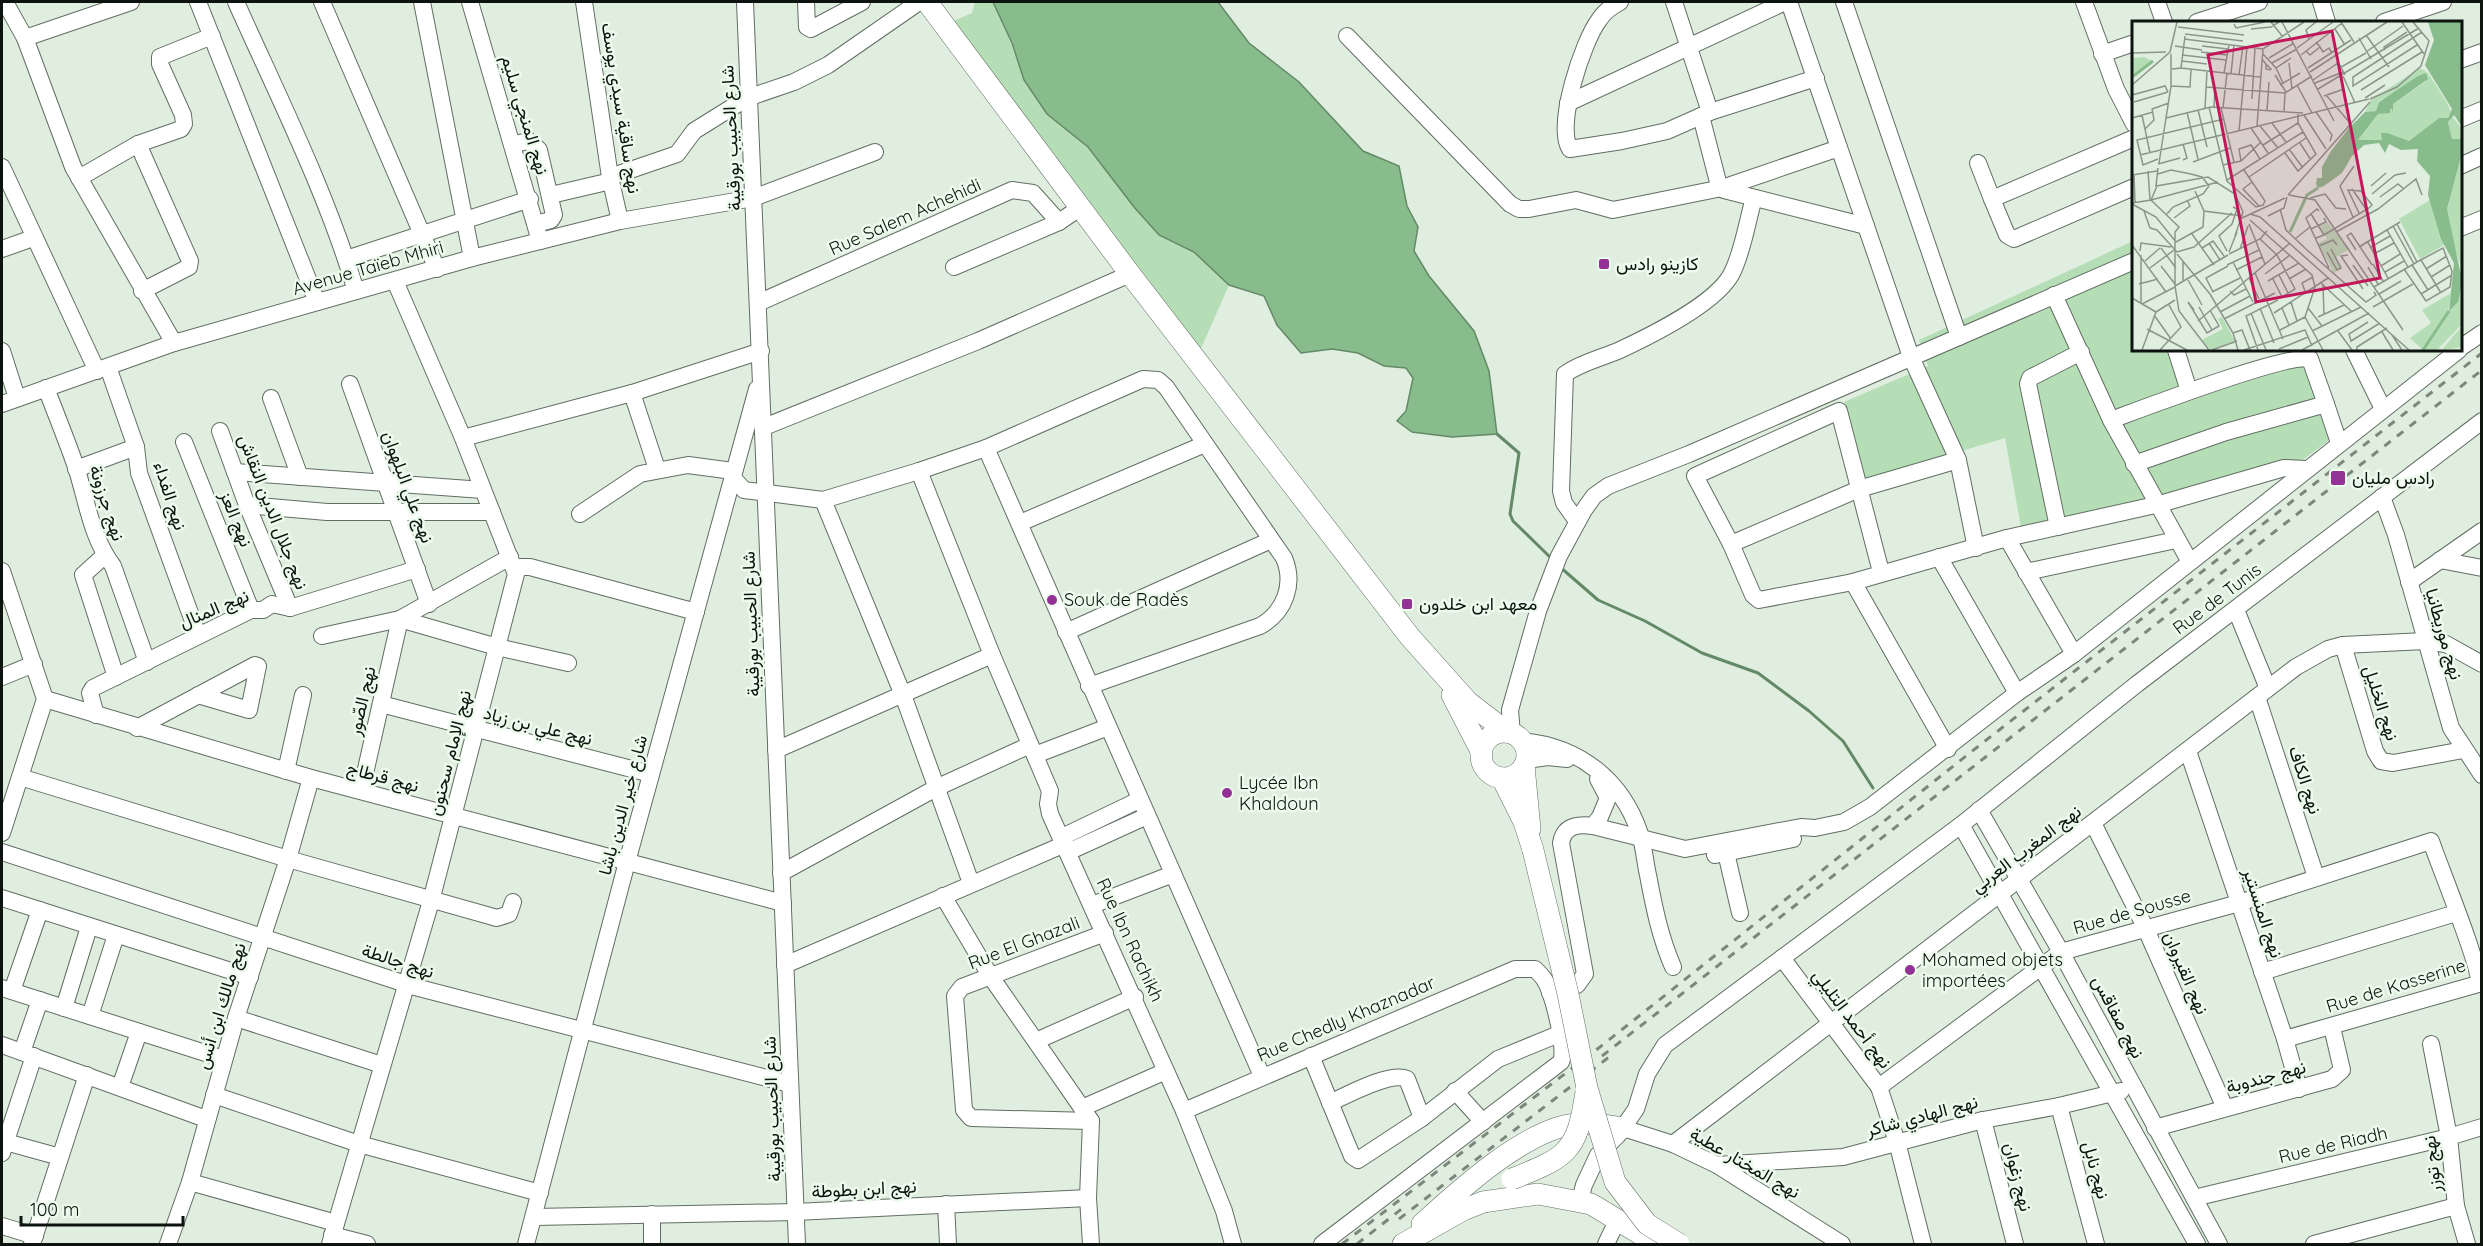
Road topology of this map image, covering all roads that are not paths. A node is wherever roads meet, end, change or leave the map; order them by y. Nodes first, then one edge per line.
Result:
1 (5, 2) edge
2 (131, 2) edge
3 (198, 2) edge
4 (236, 2) edge
5 (322, 2) edge
6 (422, 2) edge
7 (470, 2) edge
8 (584, 2) edge
9 (745, 2) edge
10 (806, 2) edge
11 (862, 2) edge
12 (919, 2) edge
13 (927, 2) edge
14 (1620, 2) edge
15 (1674, 2) edge
16 (1787, 2) edge
17 (1844, 2) edge
18 (2084, 2) edge
19 (2157, 2) edge
20 (2259, 2) edge
21 (2321, 2) edge
22 (2443, 2) edge
23 (2420, 5) edge
24 (2234, 6) edge
25 (2164, 21) edge
26 (2199, 21) edge
27 (2327, 21) edge
28 (2386, 21) edge
29 (212, 36) junction
30 (1347, 36) dead end
31 (25, 38) junction
32 (2132, 44) edge
33 (1688, 49) junction
34 (2481, 52) edge
35 (2102, 54) junction
36 (2462, 59) edge
37 (1816, 78) junction
38 (747, 98) junction
39 (1568, 103) junction
40 (2481, 110) edge
41 (1706, 114) junction
42 (2462, 118) edge
43 (2132, 122) edge
44 (2132, 138) edge
45 (138, 144) junction
46 (513, 144) junction
47 (1839, 148) junction
48 (875, 152) dead end
49 (2481, 156) edge
50 (1978, 163) dead end
51 (2462, 165) edge
52 (2, 167) edge
53 (79, 178) junction
54 (611, 179) junction
55 (2132, 187) edge
56 (1722, 188) junction
57 (551, 195) junction
58 (753, 198) junction
59 (1754, 198) junction
60 (1992, 199) junction
61 (530, 200) junction
62 (1081, 207) junction
63 (2481, 219) edge
64 (464, 220) junction
65 (620, 221) junction
66 (1059, 222) junction
67 (536, 224) junction
68 (1866, 226) junction
69 (2462, 227) edge
70 (420, 233) junction
71 (33, 238) junction
72 (540, 241) junction
73 (2, 249) edge
74 (472, 258) junction
75 (346, 259) junction
76 (2132, 261) edge
77 (954, 267) dead end
78 (437, 269) junction
79 (1130, 274) junction
80 (395, 281) junction
81 (142, 291) junction
82 (356, 291) junction
83 (2054, 296) junction
84 (317, 302) junction
85 (759, 303) junction
86 (2481, 333) edge
87 (1959, 337) junction
88 (174, 343) junction
89 (2462, 346) edge
90 (2, 351) edge
91 (761, 351) junction
92 (2176, 351) edge
93 (2354, 351) edge
94 (2456, 351) edge
95 (2081, 352) junction
96 (1911, 357) junction
97 (103, 369) junction
98 (761, 376) junction
99 (350, 384) dead end
100 (46, 388) junction
101 (2189, 391) junction
102 (632, 393) junction
103 (271, 398) dead end
104 (9, 401) edge
105 (2326, 404) junction
106 (2383, 409) junction
107 (2111, 420) junction
108 (2481, 421) edge
109 (764, 427) junction
110 (220, 430) dead end
111 (463, 438) junction
112 (183, 442) dead end
113 (2339, 443) junction
114 (1205, 444) junction
115 (136, 447) junction
116 (986, 448) junction
117 (1958, 460) junction
118 (2134, 464) junction
119 (657, 469) junction
120 (2306, 469) junction
121 (76, 470) junction
122 (734, 470) junction
123 (765, 471) junction
124 (919, 471) junction
125 (235, 472) junction
126 (300, 477) junction
127 (385, 484) junction
128 (1859, 489) junction
129 (483, 490) junction
130 (766, 491) junction
131 (2382, 497) junction
132 (823, 500) junction
133 (2160, 504) junction
134 (247, 505) junction
135 (397, 512) junction
136 (492, 512) junction
137 (580, 514) dead end
138 (1577, 521) junction
139 (1020, 523) junction
140 (2058, 527) junction
141 (2481, 531) edge
142 (2007, 538) junction
143 (1271, 540) junction
144 (2176, 540) junction
145 (1731, 544) junction
146 (1976, 548) junction
147 (104, 556) junction
148 (1939, 558) junction
149 (2440, 560) junction
150 (512, 562) junction
151 (2190, 562) junction
152 (2481, 568) edge
153 (417, 569) junction
154 (2, 572) edge
155 (1881, 572) junction
156 (2026, 572) junction
157 (1852, 582) junction
158 (2409, 582) junction
159 (429, 604) junction
160 (290, 609) junction
161 (251, 610) junction
162 (2236, 610) junction
163 (696, 612) junction
164 (400, 619) junction
165 (1066, 632) junction
166 (198, 635) junction
167 (322, 636) dead end
168 (2425, 640) junction
169 (2343, 645) junction
170 (497, 647) junction
171 (2074, 654) junction
172 (992, 655) junction
173 (147, 662) junction
174 (568, 663) dead end
175 (34, 664) junction
176 (2481, 664) edge
177 (1442, 676) junction
178 (2, 677) edge
179 (116, 677) junction
180 (1089, 686) junction
181 (2262, 691) junction
182 (2017, 693) junction
183 (303, 695) dead end
184 (903, 695) junction
185 (198, 696) dead end
186 (45, 699) junction
187 (381, 704) junction
188 (96, 715) junction
189 (1108, 727) junction
190 (137, 728) junction
191 (475, 730) junction
192 (1518, 747) junction
193 (1948, 749) junction
194 (776, 750) junction
195 (1033, 750) junction
196 (2188, 750) junction
197 (2463, 750) junction
198 (1482, 753) junction
199 (286, 771) junction
200 (651, 774) junction
201 (2481, 775) edge
202 (20, 777) junction
203 (311, 778) junction
204 (1502, 778) junction
205 (936, 788) junction
206 (361, 791) junction
207 (1139, 800) junction
208 (1979, 810) junction
209 (455, 816) junction
210 (1147, 816) junction
211 (2093, 823) junction
212 (1593, 825) junction
213 (1961, 825) junction
214 (2, 833) edge
215 (1637, 839) junction
216 (2431, 841) joint
217 (1532, 843) junction
218 (1065, 844) junction
219 (1725, 847) junction
220 (2, 852) edge
221 (288, 860) junction
222 (627, 862) junction
223 (781, 873) junction
224 (1173, 874) junction
225 (2316, 877) junction
226 (2019, 879) junction
227 (971, 883) junction
228 (2000, 894) junction
229 (944, 896) junction
230 (2, 898) edge
231 (431, 901) junction
232 (513, 902) dead end
233 (783, 903) junction
234 (2240, 903) junction
235 (1092, 904) junction
236 (40, 910) junction
237 (1740, 913) dead end
238 (2456, 913) junction
239 (90, 927) junction
240 (2145, 927) junction
241 (1105, 933) junction
242 (116, 935) junction
243 (263, 936) junction
244 (2061, 952) junction
245 (1782, 958) junction
246 (785, 965) junction
247 (1673, 967) dead end
248 (2040, 968) junction
249 (2262, 972) junction
250 (250, 977) junction
251 (991, 977) junction
252 (406, 983) junction
253 (7, 989) edge
254 (1550, 993) junction
255 (1135, 998) junction
256 (40, 1000) junction
257 (64, 1008) junction
258 (90, 1016) junction
259 (236, 1018) junction
260 (1832, 1023) junction
261 (2332, 1027) junction
262 (139, 1032) junction
263 (581, 1032) junction
264 (1560, 1034) junction
265 (2285, 1039) junction
266 (1035, 1041) junction
267 (2431, 1044) dead end
268 (2, 1045) edge
269 (28, 1054) junction
270 (1311, 1056) junction
271 (224, 1059) junction
272 (382, 1065) junction
273 (1167, 1071) junction
274 (87, 1075) junction
275 (1262, 1076) junction
276 (790, 1084) junction
277 (120, 1087) junction
278 (1879, 1087) junction
279 (1587, 1088) junction
280 (2134, 1088) junction
281 (2299, 1089) junction
282 (1455, 1090) junction
283 (2112, 1093) junction
284 (214, 1095) junction
285 (1330, 1102) junction
286 (2059, 1106) junction
287 (2225, 1108) junction
288 (1184, 1112) junction
289 (1086, 1115) junction
290 (1422, 1118) junction
291 (206, 1119) junction
292 (1983, 1120) junction
293 (1483, 1122) junction
294 (2481, 1127) edge
295 (1623, 1128) junction
296 (2155, 1128) junction
297 (2449, 1137) junction
298 (1897, 1142) junction
299 (359, 1144) junction
300 (1672, 1144) junction
301 (3, 1145) edge
302 (60, 1157) junction
303 (1718, 1165) junction
304 (190, 1182) junction
305 (540, 1193) junction
306 (1088, 1198) junction
307 (2194, 1198) junction
308 (1586, 1202) junction
309 (946, 1204) junction
310 (1444, 1204) junction
311 (2456, 1206) junction
312 (795, 1212) junction
313 (652, 1214) junction
314 (534, 1217) junction
315 (1618, 1219) junction
316 (2, 1226) edge
317 (333, 1234) edge
318 (33, 1240) edge
319 (168, 1245) edge
320 (367, 1245) edge
321 (526, 1245) edge
322 (652, 1245) edge
323 (797, 1245) edge
324 (948, 1245) edge
325 (1091, 1245) edge
326 (1233, 1245) edge
327 (1322, 1245) edge
328 (1402, 1245) edge
329 (1606, 1245) edge
330 (1657, 1245) edge
331 (1679, 1245) edge
332 (1842, 1245) edge
333 (1923, 1245) edge
334 (2015, 1245) edge
335 (2096, 1245) edge
336 (2197, 1245) edge
337 (2219, 1245) edge
338 (2314, 1245) edge
339 (2467, 1245) edge

1 - 31 street
2 - 31 street
3 - 29 street
4 - 75 street
5 - 70 street
6 - 64 street
7 - 46 street, نهج المنجي سليم
8 - 54 street, نهج ساقية سيدي يوسف
9 - 38 street, شارع الحبيب بورقيبة
10 - 11 street
12 - 38 street
13 - 62 main road
14 - 39 street
15 - 33 street
16 - 33 street
16 - 37 street
17 - 87 street
18 - 35 street
19 - 25 street
20 - 24 street
21 - 27 street
22 - 23 street
23 - 28 street
24 - 26 street
29 - 45 street
29 - 84 street
30 - 56 street
31 - 53 street
32 - 35 street
33 - 39 street
33 - 41 street
34 - 36 street
35 - 43 street
37 - 41 street
37 - 47 street
38 - 54 street
38 - 58 street, شارع الحبيب بورقيبة
39 - 41 street
40 - 42 street
41 - 56 street
44 - 60 street
45 - 53 street
45 - 81 street
46 - 57 street
46 - 61 street, نهج المنجي سليم
47 - 56 street
47 - 68 street
48 - 58 street, Avenue Taïeb Mhiri
49 - 51 street
50 - 60 street
52 - 71 street, نهج الفداء
53 - 81 street
54 - 57 street
54 - 65 street, نهج ساقية سيدي يوسف
55 - 60 street
56 - 59 street
57 - 67 street
58 - 65 street, Avenue Taïeb Mhiri
58 - 85 street, شارع الحبيب بورقيبة
59 - 68 street
59 - 138 street
61 - 64 street
61 - 67 street, نهج المنجي سليم
62 - 66 street
62 - 79 main road
63 - 69 street
64 - 70 street
64 - 74 street
65 - 72 street, Avenue Taïeb Mhiri
66 - 77 street
66 - 85 street, Rue Salem Achehidi
67 - 72 street, نهج المنجي سليم
68 - 96 street
70 - 75 street
70 - 78 street
71 - 73 street
71 - 97 street, نهج الفداء
72 - 74 street, Avenue Taïeb Mhiri
74 - 78 street, Avenue Taïeb Mhiri
75 - 82 street
76 - 83 street
78 - 80 street, Avenue Taïeb Mhiri
79 - 109 street
79 - 177 main road
80 - 82 street, Avenue Taïeb Mhiri
80 - 111 street, نهج الإمام سحنون
81 - 88 street
82 - 84 street, Avenue Taïeb Mhiri
83 - 87 street
83 - 95 street
84 - 88 street, Avenue Taïeb Mhiri
85 - 91 street, شارع الحبيب بورقيبة
86 - 89 street
87 - 96 street
88 - 97 street, Avenue Taïeb Mhiri
90 - 104 street
91 - 98 street, شارع الحبيب بورقيبة
91 - 102 street
92 - 101 street
93 - 106 street
94 - 106 street
95 - 107 street
95 - 140 street
96 - 117 street
96 - 138 street
97 - 100 street, Avenue Taïeb Mhiri
97 - 115 street, نهج الفداء
98 - 109 street, شارع الحبيب بورقيبة
98 - 122 street, شارع خير الدين باشا
99 - 127 street, نهج علي البلهوان
100 - 104 street, Avenue Taïeb Mhiri
100 - 121 street, نهج جرزونة
101 - 105 street
101 - 107 street
102 - 111 street
102 - 119 street
103 - 126 street
105 - 113 street
105 - 118 street
106 - 113 street
107 - 118 street
108 - 131 street, Rue de Tunis
109 - 123 street, شارع الحبيب بورقيبة
110 - 125 street, نهج جلال الدين النقاش
111 - 129 street, نهج الإمام سحنون
112 - 161 street, نهج العز
113 - 120 street
114 - 116 street
114 - 139 street
114 - 143 street
115 - 121 street
115 - 166 street, نهج الفداء
116 - 124 street
116 - 139 street
117 - 128 street
117 - 146 street
118 - 133 street
119 - 122 street
119 - 137 street
120 - 133 street
120 - 151 street
121 - 147 street, نهج جرزونة
122 - 123 street
122 - 130 street
122 - 163 street, شارع خير الدين باشا
123 - 130 street, شارع الحبيب بورقيبة
124 - 132 street
124 - 172 street, Rue Ibn Rachikh
125 - 126 street
125 - 134 street, نهج جلال الدين النقاش
126 - 127 street
127 - 129 street
127 - 135 street, نهج علي البلهوان
128 - 145 street
128 - 145 street
128 - 155 street
129 - 136 street, نهج الإمام سحنون
130 - 132 street
130 - 194 street, شارع الحبيب بورقيبة
131 - 158 street, نهج موريطانيا
131 - 162 street, Rue de Tunis
132 - 184 street
133 - 140 street
133 - 144 street
134 - 135 street
134 - 160 street, نهج جلال الدين النقاش
135 - 136 street
135 - 153 street, نهج علي البلهوان
136 - 150 street, نهج الإمام سحنون
138 - 192 street
139 - 165 street
140 - 142 street
141 - 149 street
142 - 146 street
142 - 156 street
143 - 165 street
143 - 180 street
144 - 151 street
144 - 156 street
145 - 157 street
146 - 148 street
147 - 173 street, نهج جرزونة
147 - 179 street
148 - 155 street
148 - 182 street
149 - 152 street
149 - 158 street
150 - 159 street
150 - 163 street
150 - 170 street, نهج الإمام سحنون
151 - 171 street
153 - 159 street, نهج علي البلهوان
153 - 160 street, نهج المنال
154 - 175 street
155 - 157 street
156 - 171 street
157 - 193 street
158 - 168 street, نهج موريطانيا
159 - 164 street
160 - 161 street, نهج المنال
161 - 166 street, نهج المنال
162 - 181 street, نهج الكاف
162 - 208 street, Rue de Tunis
163 - 200 street, شارع خير الدين باشا
164 - 167 street
164 - 170 street
164 - 187 street, نهج الصّور
165 - 180 street
166 - 173 street, نهج المنال
168 - 169 street, نهج المغرب العربي
168 - 176 street, نهج المغرب العربي
168 - 197 street, نهج موريطانيا
169 - 181 street, نهج المغرب العربي
169 - 197 street, نهج الخليل
170 - 174 street
170 - 191 street, نهج الإمام سحنون
171 - 182 street
172 - 184 street
172 - 195 street, Rue Ibn Rachikh
173 - 179 street, نهج المنال
175 - 178 street
175 - 186 street
177 - 192 main road
177 - 198 main road
179 - 188 street, نهج المنال
180 - 189 street
181 - 196 street, نهج المغرب العربي
181 - 225 street, نهج الكاف
182 - 193 street
183 - 199 street
184 - 194 street
184 - 205 street
185 - 190 street
186 - 188 street, نهج قرطاج
186 - 202 street
187 - 191 street, نهج علي بن زياد
187 - 206 street, نهج الصّور
188 - 190 street, نهج قرطاج
189 - 195 street
189 - 207 street
190 - 199 street, نهج قرطاج
191 - 200 street, نهج علي بن زياد
191 - 209 street, نهج الإمام سحنون
192 - 198 main road
192 - 204 main road
192 - 212 street
192 - 215 street
192 - 217 main road
193 - 219 street
194 - 223 street, شارع الحبيب بورقيبة
195 - 205 street
195 - 218 street, Rue Ibn Rachikh
196 - 211 street, نهج المغرب العربي
196 - 234 street, نهج المنستير
197 - 201 street, نهج موريطانيا
198 - 204 main road
199 - 203 street, نهج قرطاج
200 - 222 street, شارع خير الدين باشا
202 - 214 street
202 - 221 street
203 - 206 street, نهج قرطاج
203 - 221 street, نهج مالك ابن أنس
204 - 217 main road
205 - 223 street
205 - 227 street
206 - 209 street, نهج قرطاج
207 - 210 street
207 - 218 street
208 - 213 street, Rue de Tunis
208 - 226 street, نهج صفاقس
209 - 222 street, نهج قرطاج
209 - 231 street, نهج الإمام سحنون
210 - 218 street
210 - 224 street
211 - 226 street, نهج المغرب العربي
211 - 240 street, نهج القيروان
212 - 215 street
212 - 254 street
213 - 228 street
213 - 245 street, Rue de Tunis
215 - 219 street
215 - 247 street
216 - 225 street, Rue de Sousse
216 - 238 street, Rue de Kasserine
217 - 279 main road, bridge
218 - 227 street
218 - 235 street, Rue Ibn Rachikh
219 - 237 street
220 - 243 street, نهج جالطة
221 - 231 street
221 - 243 street, نهج مالك ابن أنس
222 - 233 street, نهج قرطاج
222 - 263 street, شارع خير الدين باشا
223 - 233 street, شارع الحبيب بورقيبة
224 - 235 street
224 - 275 street
225 - 234 street, Rue de Sousse
226 - 228 street, نهج المغرب العربي
226 - 244 street, نهج صفاقس
227 - 229 street
228 - 248 street
228 - 260 street, نهج المغرب العربي
229 - 246 street
229 - 251 street
230 - 236 street
231 - 232 street
231 - 252 street, نهج الإمام سحنون
233 - 246 street, شارع الحبيب بورقيبة
234 - 240 street, Rue de Sousse
234 - 249 street, نهج المنستير
235 - 241 street, Rue Ibn Rachikh
236 - 239 street
236 - 253 street
238 - 249 street
238 - 261 street, Rue de Kasserine
239 - 242 street
239 - 257 street
240 - 244 street, Rue de Sousse
240 - 287 street, نهج القيروان
241 - 251 street, Rue El Ghazali
241 - 255 street, Rue Ibn Rachikh
242 - 250 street
242 - 258 street
243 - 250 street, نهج مالك ابن أنس
243 - 252 street, نهج جالطة
244 - 248 street, Rue de Sousse
244 - 280 street, نهج صفاقس
245 - 260 street, نهج أحمد التليلي
245 - 295 street, Rue de Tunis
246 - 276 street, شارع الحبيب بورقيبة
248 - 278 street, Rue de Sousse
248 - 283 street
249 - 265 street, نهج المنستير
250 - 259 street, نهج مالك ابن أنس
251 - 266 street
251 - 289 street, Rue El Ghazali
252 - 263 street, نهج جالطة
252 - 272 street, نهج الإمام سحنون
253 - 256 street
254 - 264 street
254 - 270 street, Rue Chedly Khaznadar
255 - 266 street
255 - 273 street, Rue Ibn Rachikh
256 - 257 street
256 - 269 street
257 - 258 street
258 - 262 street
259 - 271 street, نهج مالك ابن أنس
259 - 272 street
260 - 278 street, نهج أحمد التليلي
260 - 300 street, نهج المغرب العربي
261 - 265 street, Rue de Kasserine
261 - 281 street, نهج جندوبة
262 - 271 street
262 - 277 street
263 - 276 street, نهج جالطة
263 - 305 street, شارع خير الدين باشا
264 - 282 street
264 - 293 street
265 - 281 street, نهج المنستير
266 - 289 street
267 - 297 street, نهج توزر
268 - 269 street
269 - 274 street
269 - 301 street
270 - 275 street, Rue Chedly Khaznadar
270 - 285 street
271 - 284 street, نهج مالك ابن أنس
272 - 299 street, نهج الإمام سحنون
273 - 288 street, Rue Ibn Rachikh
273 - 289 street
274 - 277 street
274 - 302 street
275 - 288 street, Rue Chedly Khaznadar
276 - 312 street, شارع الحبيب بورقيبة
277 - 291 street
278 - 298 street, نهج أحمد التليلي
279 - 310 main road, bridge
279 - 331 main road, bridge
280 - 283 street, نهج الهادي شاكر
280 - 296 street, نهج صفاقس
281 - 287 street, نهج جندوبة
282 - 290 street
282 - 293 street
283 - 286 street, نهج الهادي شاكر
283 - 336 street
284 - 291 street, نهج مالك ابن أنس
284 - 299 street
285 - 290 street
285 - 290 street
286 - 292 street, نهج الهادي شاكر
286 - 335 street, نهج نابل
287 - 296 street, نهج جندوبة
288 - 326 street, Rue Ibn Rachikh
289 - 306 street
291 - 304 street, نهج مالك ابن أنس
292 - 298 street, نهج الهادي شاكر
292 - 334 street, نهج زغوان
293 - 327 street
294 - 297 street, Rue de Riadh
295 - 300 street, نهج المختار عطية
295 - 308 street, Rue de Tunis
295 - 310 main road
296 - 307 street, نهج صفاقس
297 - 307 street, Rue de Riadh
297 - 311 street, نهج توزر
298 - 303 street, نهج الهادي شاكر
298 - 333 street, نهج أحمد التليلي
299 - 305 street
299 - 317 street, نهج الإمام سحنون
300 - 303 street, نهج المختار عطية
301 - 302 street
302 - 318 street
303 - 332 street, نهج المختار عطية
304 - 317 street
304 - 319 street, نهج مالك ابن أنس
305 - 314 street, شارع خير الدين باشا
306 - 309 street, نهج ابن بطوطة
306 - 325 street
307 - 337 street, نهج صفاقس
308 - 315 main road
308 - 328 main road
309 - 312 street, نهج ابن بطوطة
309 - 324 street
310 - 328 main road
311 - 338 street
311 - 339 street, نهج توزر
312 - 313 street, نهج ابن بطوطة
312 - 323 street, شارع الحبيب بورقيبة
313 - 314 street, نهج ابن بطوطة
313 - 322 street
314 - 321 street, شارع خير الدين باشا
315 - 329 street
315 - 330 main road
316 - 318 street
317 - 320 street

